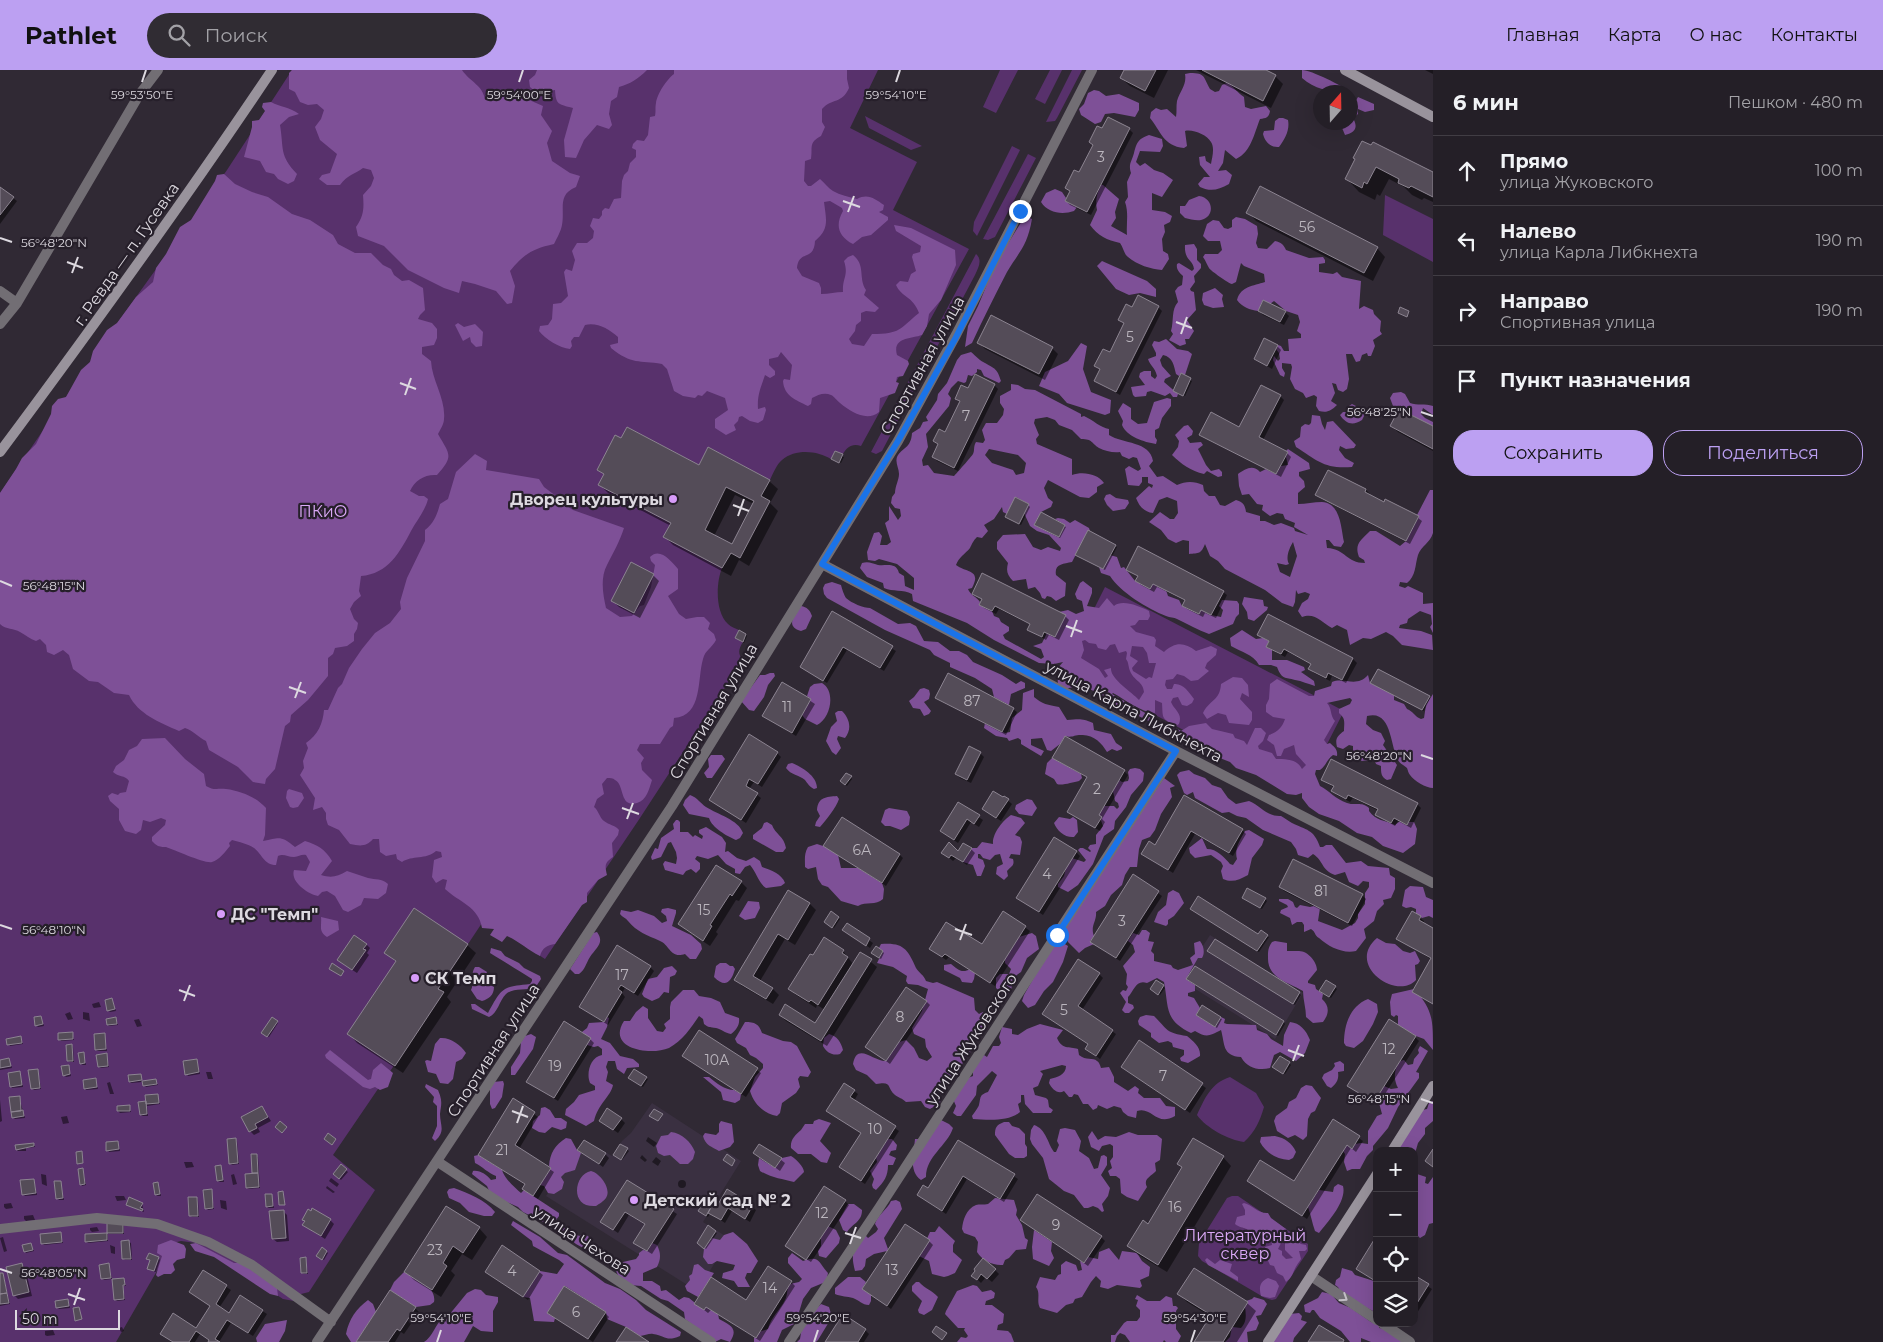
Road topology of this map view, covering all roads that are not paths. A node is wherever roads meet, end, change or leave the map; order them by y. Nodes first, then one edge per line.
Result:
1 (158, 70) edge
2 (272, 70) edge
3 (1092, 70) edge
4 (1345, 70) edge
5 (1433, 117) edge
6 (0, 291) edge
7 (17, 303) junction
8 (0, 324) edge
9 (0, 452) edge
10 (822, 564) junction
11 (1176, 751) junction
12 (1433, 883) edge
13 (1433, 1086) edge
14 (1395, 1147) edge
15 (438, 1162) junction
16 (1373, 1180) edge
17 (0, 1229) edge
18 (1311, 1276) junction
19 (1373, 1317) edge
20 (331, 1322) junction
21 (1388, 1327) edge
22 (317, 1342) edge
23 (711, 1342) edge
24 (789, 1342) edge
25 (1268, 1342) edge
26 (1410, 1342) edge

1 - 7 street
2 - 9 street, г. Ревда — п. Гусевка
3 - 10 street, Спортивная улица
4 - 5 street
6 - 7 street
7 - 8 street
10 - 11 street, улица Карла Либкнехта
10 - 15 street, Спортивная улица
11 - 12 street, улица Карла Либкнехта
11 - 24 street, улица Жуковского
13 - 14 street
15 - 20 street, Спортивная улица
15 - 23 street, улица Чехова
16 - 18 street
17 - 20 street
18 -> 19 street
18 - 25 street
20 - 22 street, Спортивная улица
21 - 26 street

